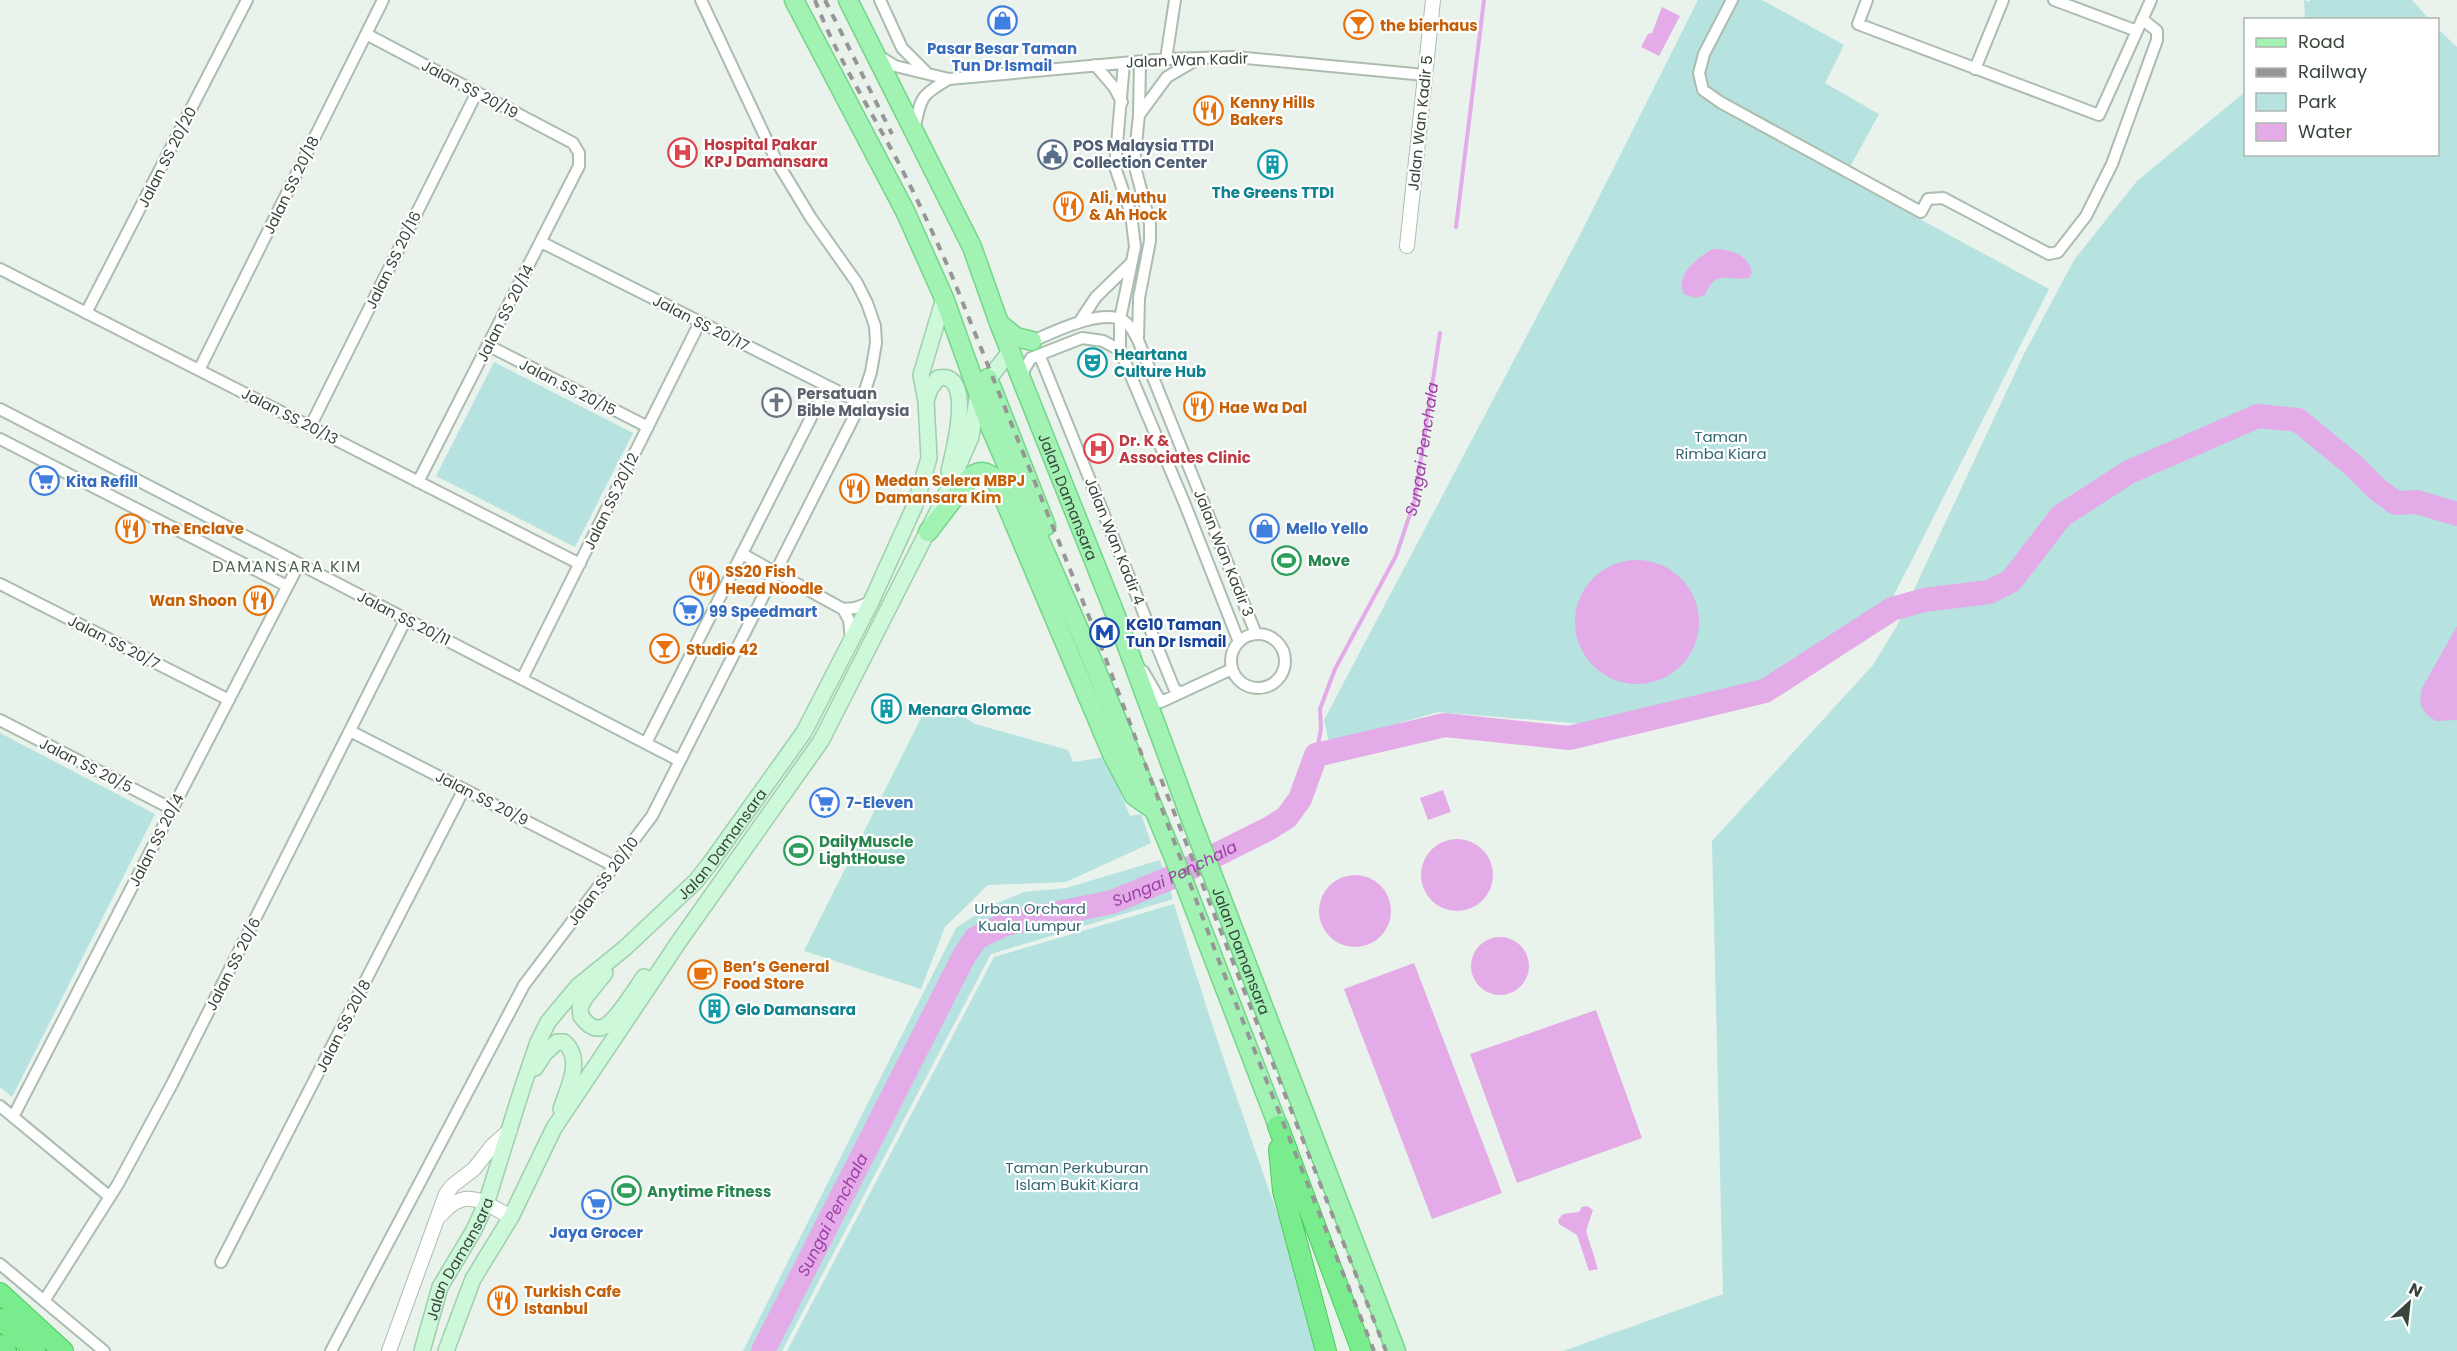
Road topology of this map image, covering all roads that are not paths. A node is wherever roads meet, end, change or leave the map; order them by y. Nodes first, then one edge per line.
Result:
1 (247, 0) edge
2 (383, 0) edge
3 (701, 0) edge
4 (794, 0) edge
5 (848, 0) edge
6 (880, 0) edge
7 (1174, 0) edge
8 (1433, 0) edge
9 (1732, 0) edge
10 (1867, 0) edge
11 (2002, 0) edge
12 (2054, 0) edge
13 (2151, 0) edge
14 (2142, 19) junction
15 (2137, 31) junction
16 (366, 34) junction
17 (875, 53) junction
18 (1201, 58) junction
19 (1166, 59) junction
20 (1140, 62) junction
21 (1124, 63) junction
22 (1095, 65) junction
23 (1975, 69) junction
24 (928, 73) junction
25 (1425, 75) junction
26 (950, 79) junction
27 (477, 92) junction
28 (1122, 102) junction
29 (1139, 115) junction
30 (914, 131) junction
31 (573, 142) joint
32 (541, 242) junction
33 (1407, 246) dead end
34 (1134, 260) junction
35 (0, 269) edge
36 (944, 298) junction
37 (86, 313) junction
38 (1120, 319) junction
39 (1080, 321) junction
40 (700, 322) junction
41 (999, 323) junction
42 (1138, 340) junction
43 (489, 346) junction
44 (1037, 347) junction
45 (1011, 350) junction
46 (1120, 350) junction
47 (199, 370) junction
48 (983, 385) junction
49 (827, 386) junction
50 (1025, 389) junction
51 (926, 401) junction
52 (861, 403) junction
53 (0, 409) edge
54 (310, 427) junction
55 (648, 428) junction
56 (991, 429) junction
57 (0, 439) edge
58 (418, 482) junction
59 (1003, 494) junction
60 (942, 503) junction
61 (928, 532) junction
62 (742, 554) junction
63 (299, 564) junction
64 (580, 564) junction
65 (775, 572) junction
66 (0, 584) edge
67 (287, 586) junction
68 (871, 602) junction
69 (843, 609) junction
70 (406, 619) junction
71 (1256, 634) junction
72 (851, 639) junction
73 (1239, 642) junction
74 (1088, 650) junction
75 (1129, 651) junction
76 (1232, 669) junction
77 (522, 679) junction
78 (1180, 693) junction
79 (229, 700) junction
80 (0, 720) edge
81 (350, 731) junction
82 (646, 743) junction
83 (680, 761) junction
84 (464, 789) junction
85 (172, 809) junction
86 (1154, 810) junction
87 (614, 866) junction
88 (680, 940) junction
89 (625, 948) junction
90 (522, 1089) junction
91 (0, 1106) edge
92 (13, 1117) junction
93 (1278, 1126) junction
94 (554, 1128) junction
95 (510, 1130) junction
96 (110, 1197) junction
97 (486, 1204) junction
98 (511, 1217) junction
99 (436, 1221) junction
100 (221, 1262) dead end
101 (0, 1264) edge
102 (0, 1293) edge
103 (44, 1301) junction
104 (0, 1319) edge
105 (0, 1345) edge
106 (6, 1351) edge
107 (35, 1351) edge
108 (63, 1351) edge
109 (104, 1351) edge
110 (331, 1351) edge
111 (389, 1351) edge
112 (422, 1351) edge
113 (446, 1351) edge
114 (1326, 1351) edge
115 (1362, 1351) edge
116 (1396, 1351) edge

1 - 37 street, Jalan SS 20/20
2 - 16 street, Jalan SS 20/18
3 - 52 street, Jalan SS 20/10
4 - 36 main road, Jalan Damansara
5 - 17 main road, Jalan Damansara
6 - 24 street
7 - 19 street
8 - 25 street, Jalan Wan Kadir 5
9 - 14 street
10 - 23 street
11 - 23 street
12 - 15 street
13 - 14 street
14 - 15 street
15 - 23 street
16 - 27 street, Jalan SS 20/19
16 - 47 street, Jalan SS 20/18
17 - 24 street, Jalan Wan Kadir
17 - 30 main road, Jalan Damansara
18 - 19 street, Jalan Wan Kadir
18 - 25 street, Jalan Wan Kadir
18 - 29 street
19 - 20 street, Jalan Wan Kadir
20 - 21 street, Jalan Wan Kadir
20 - 29 street, Jalan Wan Kadir 3
21 - 22 street, Jalan Wan Kadir
21 - 28 street, Jalan Wan Kadir 3
22 - 26 street, Jalan Wan Kadir
22 - 28 street
24 - 26 street, Jalan Wan Kadir
25 - 33 street, Jalan Wan Kadir 5
26 - 30 street, Jalan Wan Kadir
27 - 31 street, Jalan SS 20/19
27 - 54 street, Jalan SS 20/16
28 - 34 street, Jalan Wan Kadir 3
29 - 42 street, Jalan Wan Kadir 3
30 - 41 main road, Jalan Damansara
31 - 32 street, Jalan SS 20/14
32 - 40 street, Jalan SS 20/17
32 - 43 street, Jalan SS 20/14
34 - 38 street, Jalan Wan Kadir 3
34 - 39 street
35 - 37 street, Jalan SS 20/13
36 - 48 main road, Jalan Damansara
36 - 51 main road, Jalan Damansara
37 - 47 street, Jalan SS 20/13
38 - 39 street
38 - 42 street, Jalan Wan Kadir 3
38 - 46 street, Jalan Wan Kadir 3
39 - 44 street
40 - 49 street, Jalan SS 20/17
40 - 55 street, Jalan SS 20/12
41 - 44 main road
41 - 45 main road, Jalan Damansara
42 - 71 street, Jalan Wan Kadir 3
43 - 55 street, Jalan SS 20/15
43 - 58 street, Jalan SS 20/14
44 - 45 street
44 - 46 street
44 - 50 street
44 - 78 street, Jalan Wan Kadir 4
45 - 48 main road
45 - 50 main road, Jalan Damansara
46 - 73 street, Jalan Wan Kadir 3
47 - 54 street, Jalan SS 20/13
48 - 56 main road, Jalan Damansara
48 - 60 main road, Jalan Damansara
48 - 74 main road
49 - 52 street, Jalan SS 20/17
49 - 62 street
50 - 75 main road, Jalan Damansara
51 - 60 main road
51 - 68 main road, Jalan Damansara
52 - 65 street, Jalan SS 20/10
53 - 63 street, Jalan SS 20/11
54 - 58 street, Jalan SS 20/13
55 - 64 street, Jalan SS 20/12
56 - 59 main road
56 - 74 main road, Jalan Damansara
57 - 67 street
58 - 64 street, Jalan SS 20/13
59 - 61 main road
59 - 86 main road
60 - 61 main road, Jalan Damansara
61 - 88 main road, Jalan Damansara
62 - 65 street
62 - 82 street
63 - 67 street, Jalan SS 20/4
63 - 70 street, Jalan SS 20/11
64 - 77 street, Jalan SS 20/12
65 - 69 street
65 - 83 street, Jalan SS 20/10
66 - 79 street, Jalan SS 20/7
67 - 79 street, Jalan SS 20/4
68 - 69 street
68 - 72 main road, Jalan Damansara
69 - 72 street
70 - 77 street, Jalan SS 20/11
70 - 81 street, Jalan SS 20/6
71 - 73 street
71 - 76 street
72 - 89 main road, Jalan Damansara
73 - 76 street
74 - 86 main road, Jalan Damansara
75 - 78 street
75 - 116 main road, Jalan Damansara
76 - 78 street
77 - 82 street, Jalan SS 20/11
79 - 85 street, Jalan SS 20/4
80 - 85 street, Jalan SS 20/5
81 - 84 street, Jalan SS 20/9
81 - 96 street, Jalan SS 20/6
82 - 83 street, Jalan SS 20/11
83 - 87 street, Jalan SS 20/10
84 - 87 street, Jalan SS 20/9
84 - 100 street, Jalan SS 20/8
85 - 92 street, Jalan SS 20/4
86 - 93 main road, Jalan Damansara
87 - 110 street, Jalan SS 20/10
88 - 89 main road
88 - 94 main road, Jalan Damansara
89 - 90 main road, Jalan Damansara
90 - 94 main road
90 - 95 main road, Jalan Damansara
91 - 92 street
92 - 96 street
93 - 114 highway
93 - 115 highway
94 - 98 main road, Jalan Damansara
95 - 97 main road, Jalan Damansara
95 - 99 street
96 - 103 street, Jalan SS 20/6
97 - 98 street
97 - 99 street
97 - 112 main road, Jalan Damansara
98 - 113 main road, Jalan Damansara
99 - 111 street
101 - 103 street
102 - 108 highway
103 - 109 street
104 - 107 highway
105 - 106 highway

